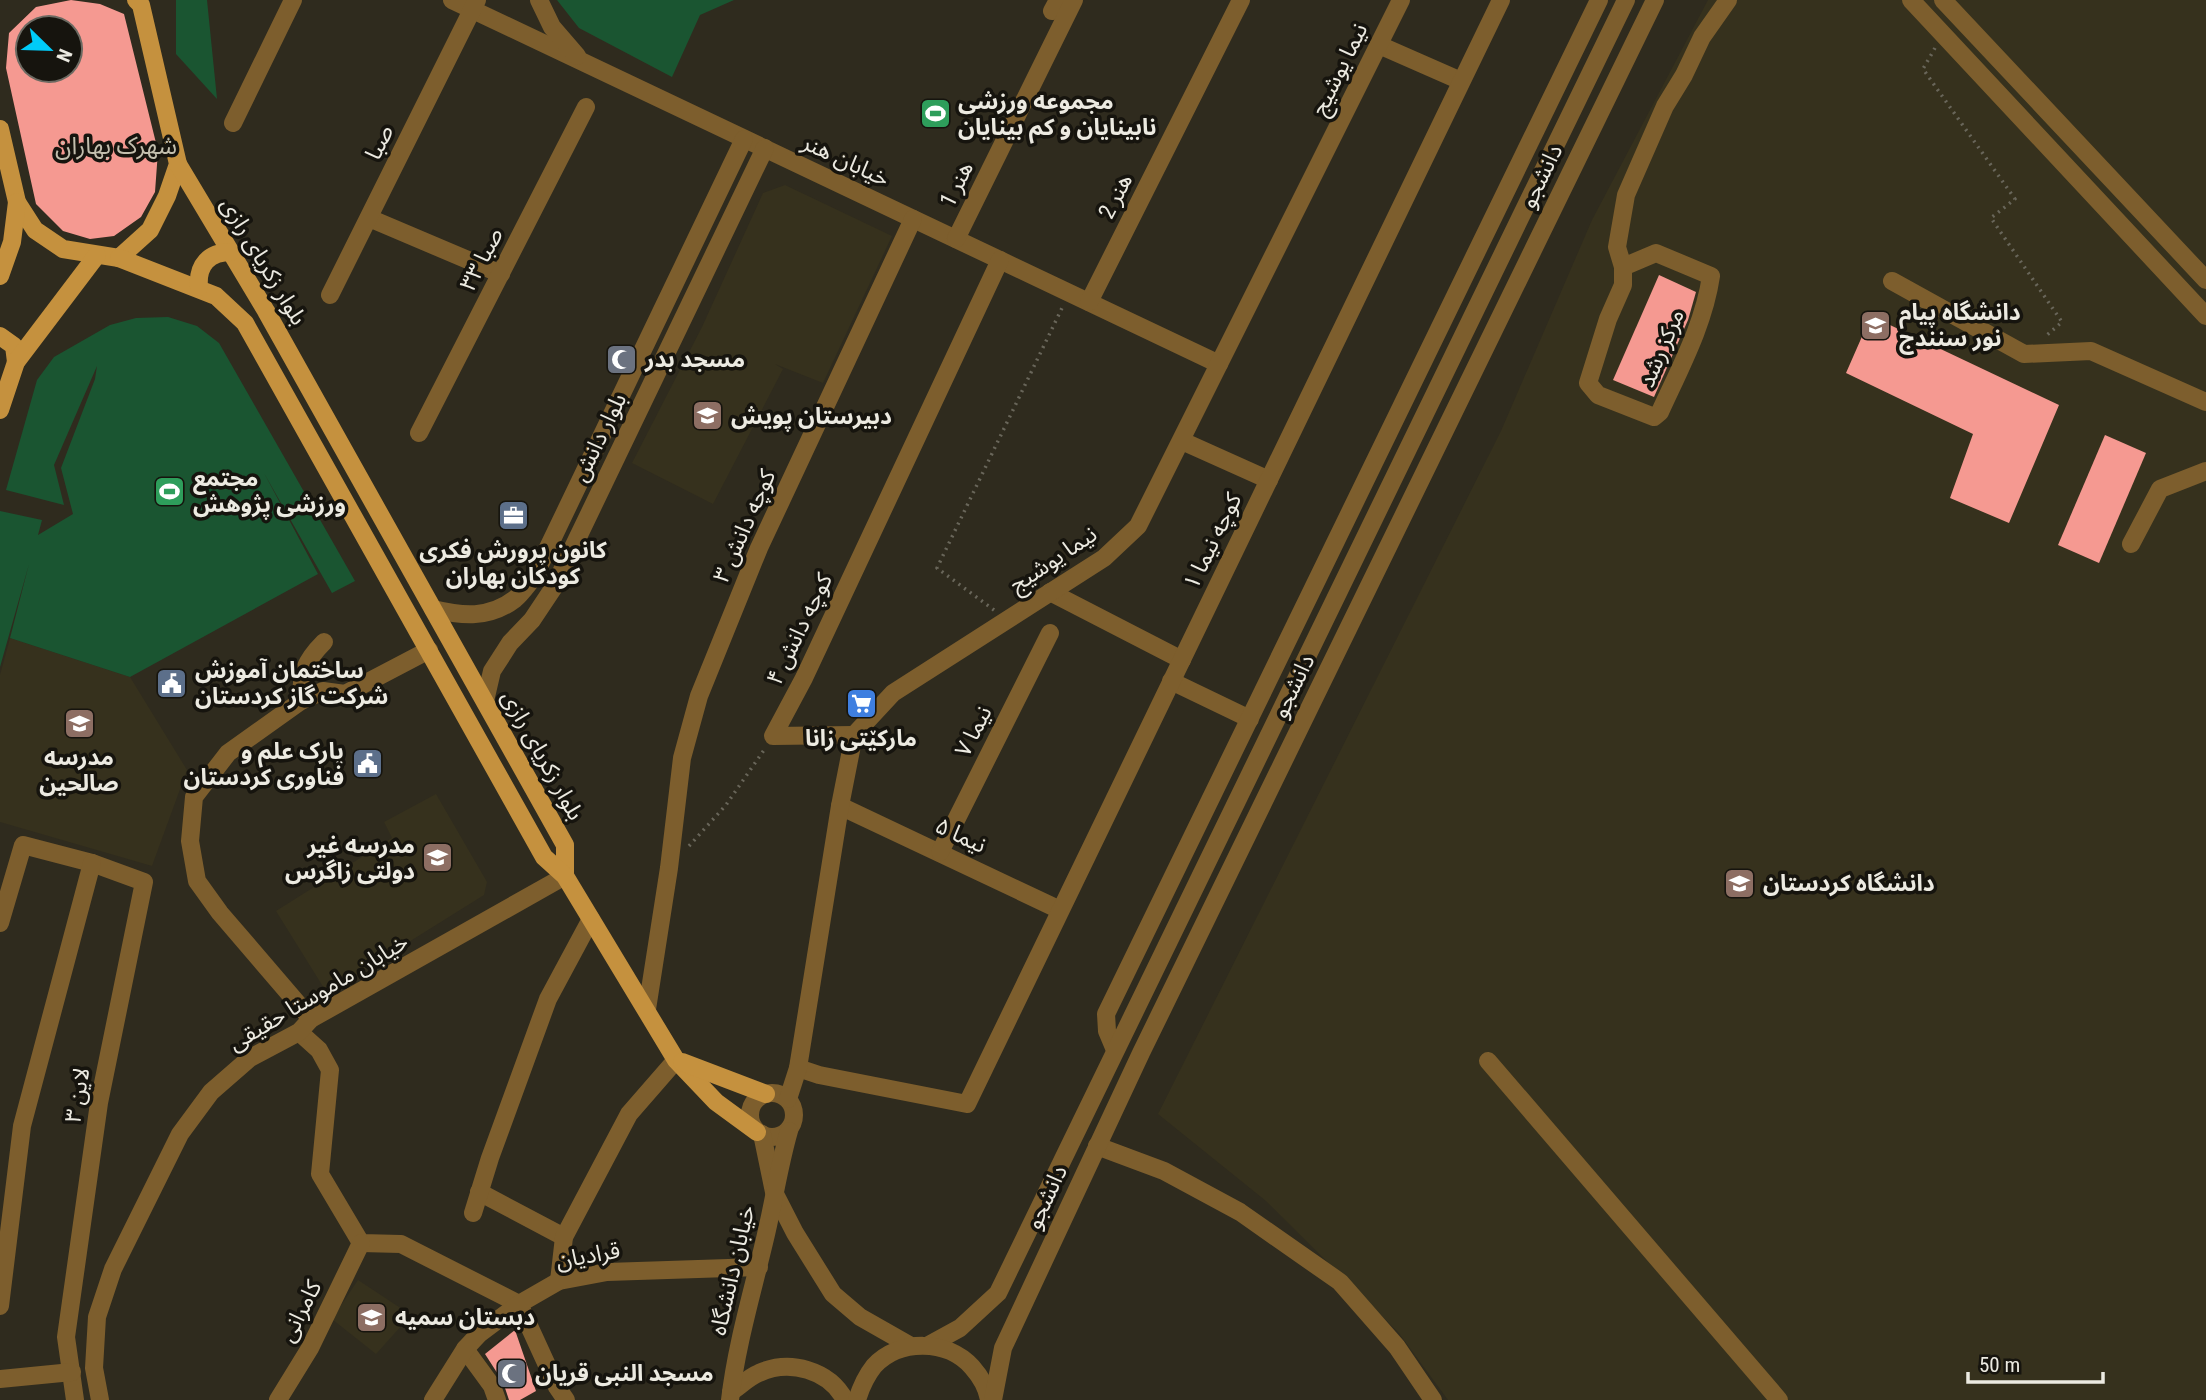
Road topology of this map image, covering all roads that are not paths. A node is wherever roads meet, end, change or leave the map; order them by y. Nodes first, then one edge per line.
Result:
1 (293, 0) edge
2 (452, 0) edge
3 (539, 0) edge
4 (1074, 0) edge
5 (1241, 0) edge
6 (1401, 0) edge
7 (1500, 0) edge
8 (1599, 0) edge
9 (1626, 0) edge
10 (1655, 0) edge
11 (1728, 0) edge
12 (1911, 0) edge
13 (1942, 0) edge
14 (140, 2) edge
15 (474, 5) edge
16 (1379, 45) junction
17 (581, 61) junction
18 (1461, 81) junction
19 (586, 107) dead end
20 (233, 123) dead end
21 (0, 129) edge
22 (744, 139) junction
23 (765, 148) junction
24 (178, 164) junction
25 (17, 202) junction
26 (369, 218) junction
27 (913, 219) junction
28 (956, 239) junction
29 (231, 252) junction
30 (97, 255) junction
31 (119, 258) junction
32 (1000, 260) junction
33 (1623, 267) junction
34 (501, 274) junction
35 (0, 276) edge
36 (1892, 281) dead end
37 (2206, 281) edge
38 (198, 287) junction
39 (330, 295) dead end
40 (1089, 302) junction
41 (2206, 316) edge
42 (0, 336) edge
43 (16, 362) junction
44 (1219, 364) junction
45 (2206, 402) edge
46 (0, 410) edge
47 (419, 433) dead end
48 (1182, 441) junction
49 (2206, 471) edge
50 (1269, 480) junction
51 (2131, 544) dead end
52 (534, 577) junction
53 (554, 587) junction
54 (1050, 592) junction
55 (433, 609) junction
56 (1050, 633) dead end
57 (324, 642) dead end
58 (429, 650) junction
59 (1182, 660) junction
60 (1171, 681) junction
61 (301, 701) junction
62 (485, 701) junction
63 (1250, 719) junction
64 (854, 735) junction
65 (840, 806) junction
66 (940, 852) junction
67 (92, 863) junction
68 (565, 876) junction
69 (1060, 910) junction
70 (591, 919) junction
71 (0, 923) edge
72 (647, 1009) junction
73 (305, 1026) junction
74 (1115, 1049) junction
75 (676, 1060) junction
76 (1488, 1061) dead end
77 (798, 1068) junction
78 (766, 1094) junction
79 (788, 1098) junction
80 (789, 1131) junction
81 (759, 1133) junction
82 (1097, 1146) junction
83 (480, 1192) junction
84 (774, 1192) junction
85 (473, 1213) dead end
86 (564, 1237) junction
87 (361, 1243) junction
88 (758, 1268) junction
89 (559, 1281) junction
90 (519, 1304) junction
91 (0, 1306) edge
92 (929, 1345) junction
93 (911, 1346) junction
94 (465, 1349) junction
95 (72, 1372) junction
96 (0, 1379) edge
97 (731, 1396) edge
98 (75, 1400) edge
99 (100, 1400) edge
100 (278, 1400) edge
101 (433, 1400) edge
102 (497, 1400) edge
103 (566, 1400) edge
104 (845, 1400) edge
105 (857, 1400) edge
106 (991, 1400) edge
107 (1433, 1400) edge
108 (1779, 1400) edge

1 - 20 street
2 - 15 street, خیابان هنر
3 - 17 street
4 - 28 street, هنر 1
5 - 40 street, هنر 2
6 - 16 street, نیما یوشیج
7 - 18 street, کوچه نیما ۱
8 - 63 street
9 - 74 street, دانشجو
10 - 82 street, دانشجو
11 - 33 street, مرکز رشد
12 - 41 street
13 - 37 street
14 - 24 main road
15 - 17 street, خیابان هنر
15 - 26 street, صبا
16 - 18 street
16 - 44 street, نیما یوشیج
17 - 22 street, خیابان هنر
18 - 50 street, کوچه نیما ۱
19 - 34 street, ۳۳ صبا
21 - 25 main road
22 - 23 street, خیابان هنر
22 - 52 street, بلوار دانش
23 - 27 street, خیابان هنر
23 - 53 street, بلوار دانش
24 - 29 main road, بلوار زکریای رازی
24 - 31 main road
25 - 30 main road, بلوار زکریای رازی
25 - 35 main road
26 - 34 street
26 - 39 street, صبا
27 - 28 street, خیابان هنر
27 - 72 street, کوچه دانش ۳
28 - 32 street, خیابان هنر
29 - 38 main road
29 - 55 main road, بلوار زکریای رازی
30 - 31 main road, بلوار زکریای رازی
30 - 43 main road
31 - 38 main road, بلوار زکریای رازی
32 - 40 street, خیابان هنر
32 - 64 street, کوچه دانش ۴
33 - 33 street, مرکز رشد
34 - 47 street, ۳۳ صبا
36 - 45 street
38 - 58 main road, بلوار زکریای رازی
40 - 44 street, خیابان هنر
42 - 43 main road
43 - 46 main road
44 - 48 street, نیما یوشیج
48 - 50 street
48 - 54 street, نیما یوشیج
49 - 51 street
50 - 59 street, کوچه نیما ۱
52 - 53 street
52 - 55 street, بلوار دانش
53 - 62 street, بلوار دانش
54 - 59 street
54 - 64 street, نیما یوشیج
55 - 62 main road, بلوار زکریای رازی
56 - 66 street, نیما ۷
57 - 61 street
58 - 61 street
58 - 68 main road, بلوار زکریای رازی
59 - 60 street, کوچه نیما ۱
60 - 63 street
60 - 69 street, کوچه نیما ۱
61 - 73 street
62 - 68 main road, بلوار زکریای رازی
63 - 74 street
64 - 65 street
65 - 66 street, نیما ۵
65 - 77 street
66 - 69 street, نیما ۵
67 - 71 street
67 - 91 street
67 - 95 street, لاین ۳
68 - 70 main road
68 - 73 street, خیابان ماموستا حقیقی
69 - 77 street, کوچه نیما ۱
70 - 72 main road
70 - 83 street
72 - 75 main road
73 - 87 street
73 - 99 street, خیابان ماموستا حقیقی
74 - 92 street, دانشجو
75 - 78 main road
75 - 81 main road
75 - 86 street
76 - 108 street
77 - 79 street
78 - 79 street
78 - 81 street
79 - 80 street
80 - 81 street
80 - 84 street, خیابان دانشگاه
81 - 84 street, خیابان دانشگاه
82 - 106 street, دانشجو
82 - 107 street
83 - 85 street
83 - 86 street
84 - 88 street, خیابان دانشگاه
84 - 93 street
86 - 89 street
87 - 90 street
87 - 100 street, کامرانی
88 - 89 street, قرادیان
88 - 97 street, خیابان دانشگاه
89 - 90 street, قرادیان
90 - 94 street, قرادیان
90 - 103 street
92 - 93 street
92 - 106 street
93 - 105 street
94 - 101 street, قرادیان
94 - 102 street
95 - 96 street
95 - 98 street
97 - 104 street

